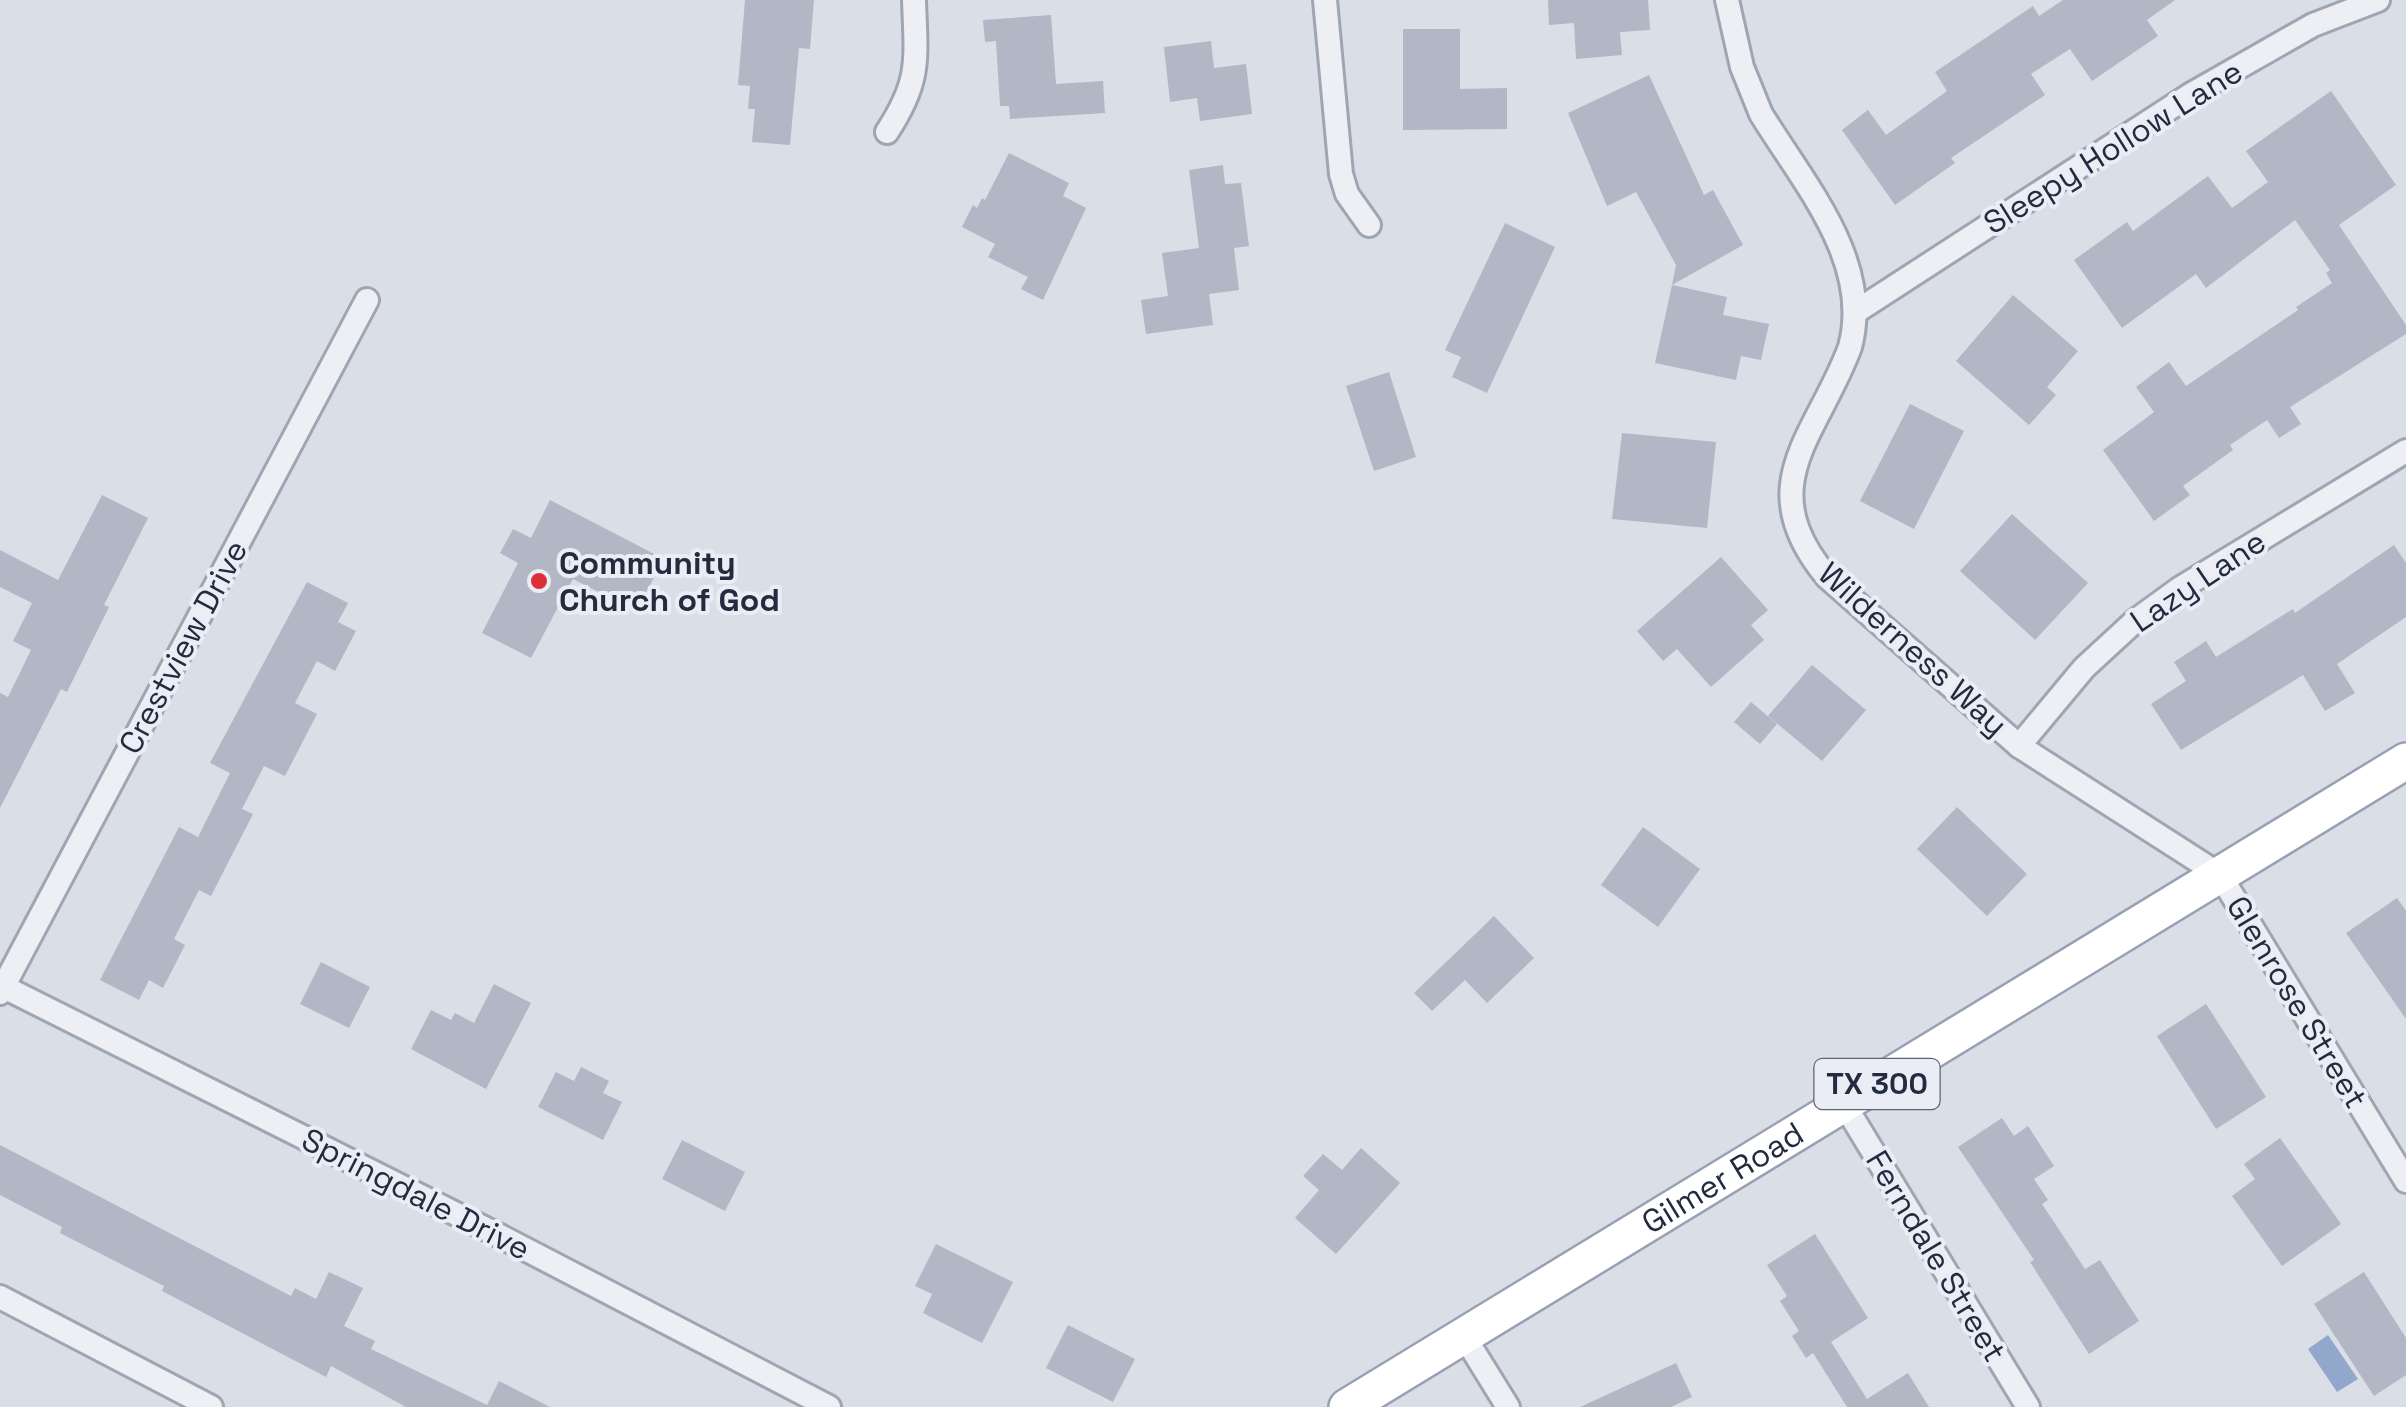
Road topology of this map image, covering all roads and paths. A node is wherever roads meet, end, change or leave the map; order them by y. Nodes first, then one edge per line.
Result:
1 (914, 0) edge
2 (1325, 0) edge
3 (1727, 0) edge
4 (2378, 0) edge
5 (887, 132) dead end
6 (1369, 225) dead end
7 (366, 300) dead end
8 (1857, 311) junction
9 (2406, 451) edge
10 (2020, 746) junction
11 (2406, 761) edge
12 (2220, 875) junction
13 (1, 989) edge
14 (1844, 1104) junction
15 (2406, 1181) edge
16 (0, 1297) edge
17 (1464, 1336) junction
18 (211, 1407) edge
19 (829, 1407) edge
20 (1347, 1407) edge
21 (1508, 1407) edge
22 (2028, 1407) edge

1 - 5 street
2 - 6 street
3 - 8 street, Wilderness Way
4 - 8 street, Sleepy Hollow Lane
7 - 13 street, Crestview Drive
8 - 10 street, Wilderness Way
9 - 10 street, Lazy Lane
10 - 12 street, Wilderness Way
11 - 12 main road, Gilmer Road / TX 300
12 - 14 main road, Gilmer Road / TX 300
12 - 15 street, Glenrose Street
13 - 19 street, Springdale Drive
14 - 17 main road, Gilmer Road / TX 300
14 - 22 street, Ferndale Street
16 - 18 street
17 - 20 main road, Gilmer Road / TX 300
17 - 21 street

